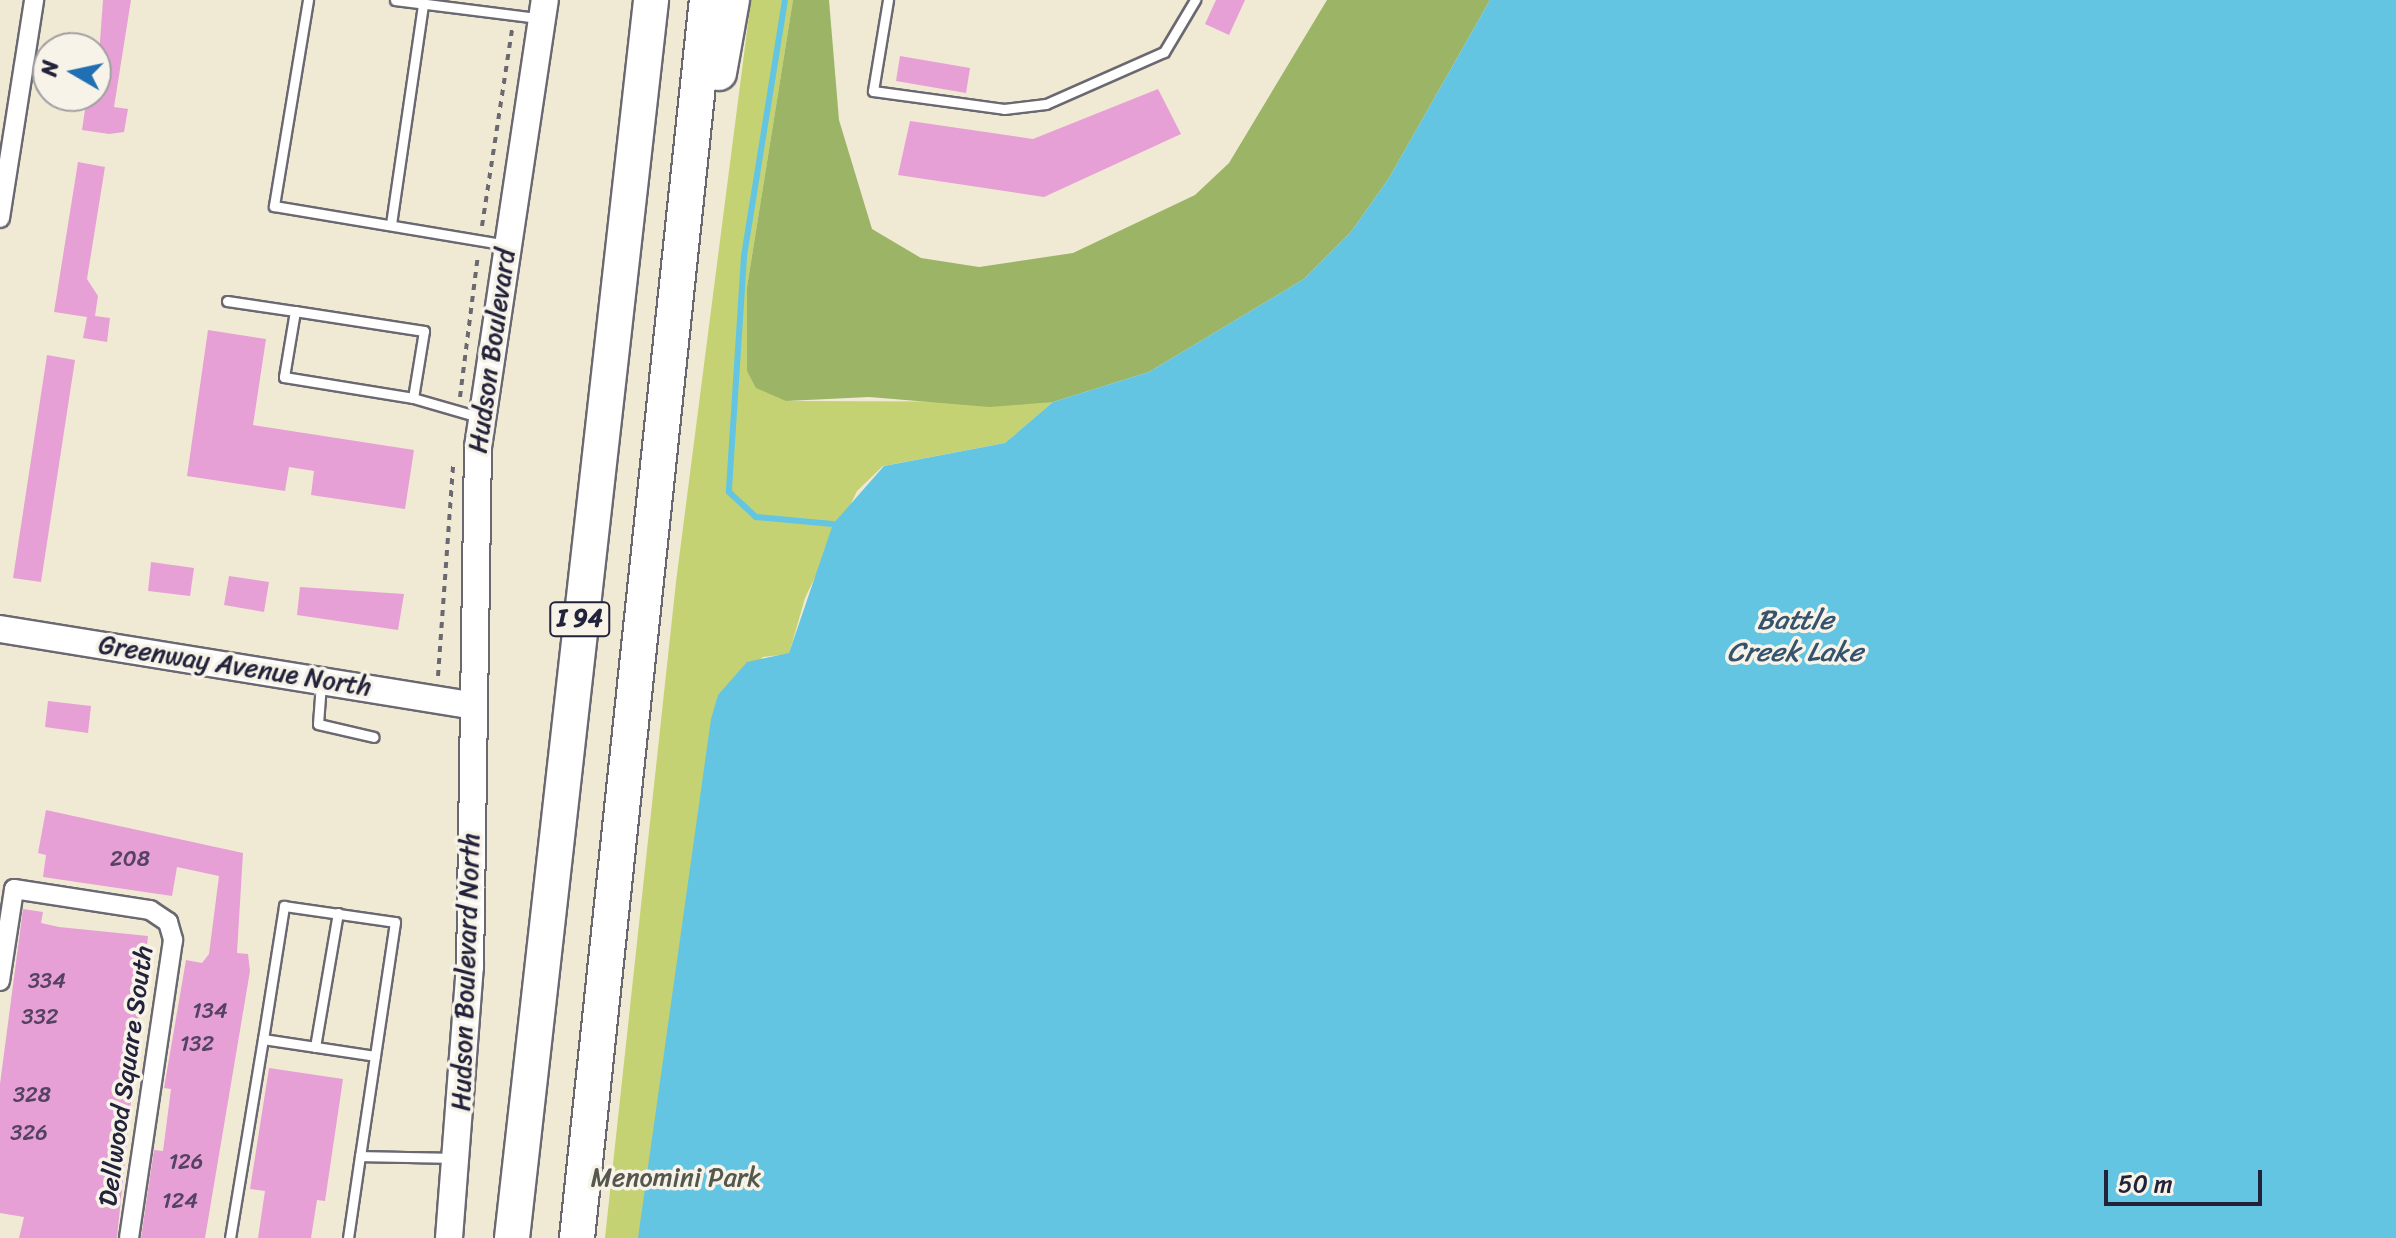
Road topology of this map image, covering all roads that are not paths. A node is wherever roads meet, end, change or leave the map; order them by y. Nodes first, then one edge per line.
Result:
1 (34, 0) edge
2 (308, 0) edge
3 (395, 0) edge
4 (651, 0) edge
5 (707, 0) edge
6 (732, 0) edge
7 (888, 0) edge
8 (1195, 0) edge
9 (423, 4) junction
10 (454, 4) edge
11 (543, 9) edge
12 (0, 218) edge
13 (391, 224) junction
14 (506, 245) junction
15 (227, 301) dead end
16 (295, 311) junction
17 (672, 325) junction
18 (413, 398) junction
19 (482, 418) junction
20 (0, 629) edge
21 (322, 680) junction
22 (470, 705) junction
23 (374, 737) dead end
24 (338, 913) junction
25 (0, 981) edge
26 (263, 1039) junction
27 (315, 1047) junction
28 (375, 1056) junction
29 (360, 1156) junction
30 (458, 1158) junction
31 (129, 1238) edge
32 (230, 1238) edge
33 (348, 1238) edge
34 (449, 1238) edge
35 (512, 1238) edge
36 (577, 1238) edge

1 - 12 street
2 - 13 lane
3 - 9 lane
4 - 35 highway, I 94
5 - 17 highway, I 94
6 - 17 highway
7 - 8 lane
9 - 10 lane
9 - 13 lane
10 - 11 lane
11 - 14 street, Hudson Boulevard
13 - 14 lane
14 - 19 street, Hudson Boulevard
15 - 16 lane
16 - 18 lane
16 - 18 lane
17 - 36 highway, I 94
18 - 19 lane
19 - 22 street, Hudson Boulevard
20 - 21 street, Greenway Avenue North
21 - 22 street, Greenway Avenue North
21 - 23 lane
22 - 30 street, Hudson Boulevard North
24 - 26 lane
24 - 27 lane
24 - 28 lane
25 - 31 street, Dellwood Square South
26 - 27 lane
26 - 32 lane
27 - 28 lane
28 - 29 lane
29 - 30 lane
29 - 33 lane
30 - 34 street, Hudson Boulevard North

